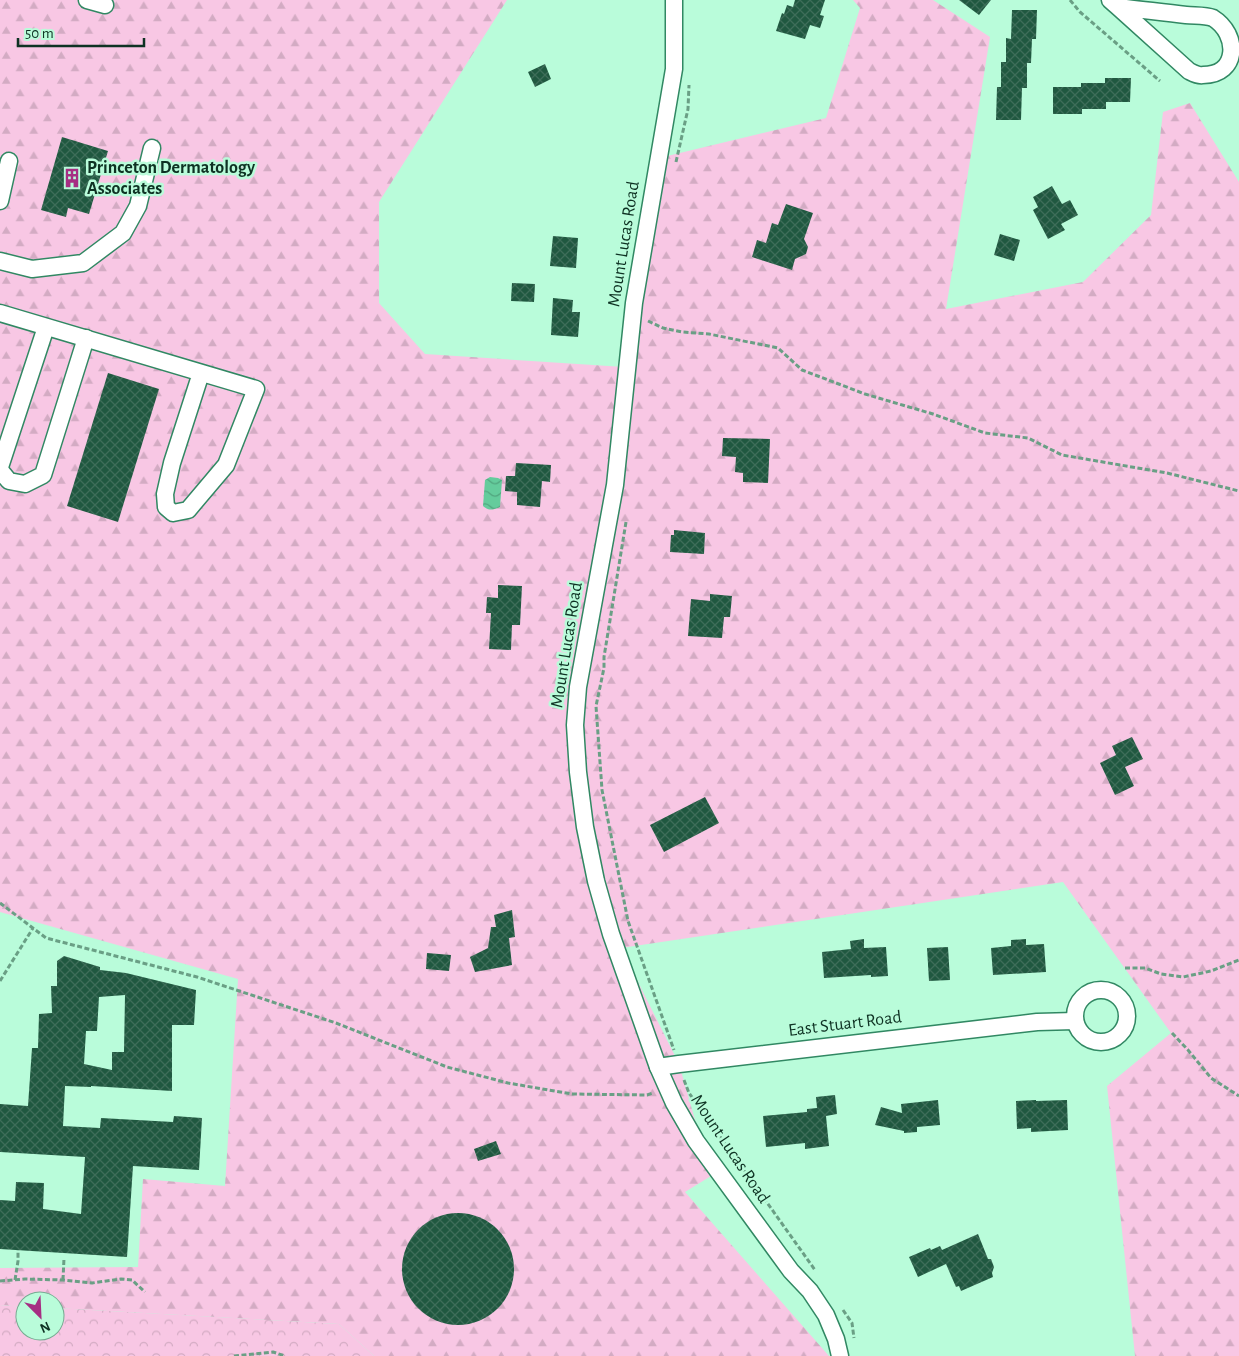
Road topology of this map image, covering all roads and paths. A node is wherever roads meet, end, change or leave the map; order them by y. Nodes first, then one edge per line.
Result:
1 (87, 0) edge
2 (674, 0) edge
3 (1070, 0) edge
4 (1114, 4) edge
5 (105, 5) dead end
6 (1160, 81) dead end
7 (690, 82) dead end
8 (152, 148) dead end
9 (9, 161) dead end
10 (676, 165) dead end
11 (0, 201) edge
12 (0, 261) edge
13 (650, 312) dead end
14 (0, 313) edge
15 (648, 321) junction
16 (46, 327) junction
17 (647, 330) dead end
18 (86, 338) junction
19 (201, 373) junction
20 (0, 468) edge
21 (1239, 491) edge
22 (627, 517) dead end
23 (0, 903) edge
24 (34, 928) junction
25 (1239, 960) edge
26 (1125, 968) dead end
27 (0, 981) edge
28 (1075, 1021) dead end
29 (1172, 1033) dead end
30 (679, 1064) junction
31 (658, 1067) junction
32 (655, 1092) dead end
33 (1239, 1096) edge
34 (18, 1250) dead end
35 (64, 1258) dead end
36 (820, 1278) dead end
37 (15, 1280) junction
38 (63, 1280) junction
39 (0, 1281) edge
40 (145, 1292) dead end
41 (842, 1308) dead end
42 (854, 1339) dead end
43 (234, 1356) edge
44 (285, 1356) edge
45 (840, 1356) edge

1 - 5 street
2 - 31 street, Mount Lucas Road
3 - 6 path
4 - 4 street
7 - 10 path
8 - 12 street
9 - 11 street
13 - 15 path
14 - 16 street
15 - 17 path
15 - 21 path
16 - 18 street
16 - 20 street
18 - 19 street
18 - 20 street
19 - 19 street
22 - 30 path
23 - 24 path
24 - 27 path
24 - 32 path
25 - 26 path
28 - 30 street, East Stuart Road
29 - 33 path
30 - 31 street, East Stuart Road
30 - 36 path
31 - 45 street, Mount Lucas Road
34 - 37 path
35 - 38 path
37 - 38 path
37 - 39 path
38 - 40 path
41 - 42 path
43 - 44 path

